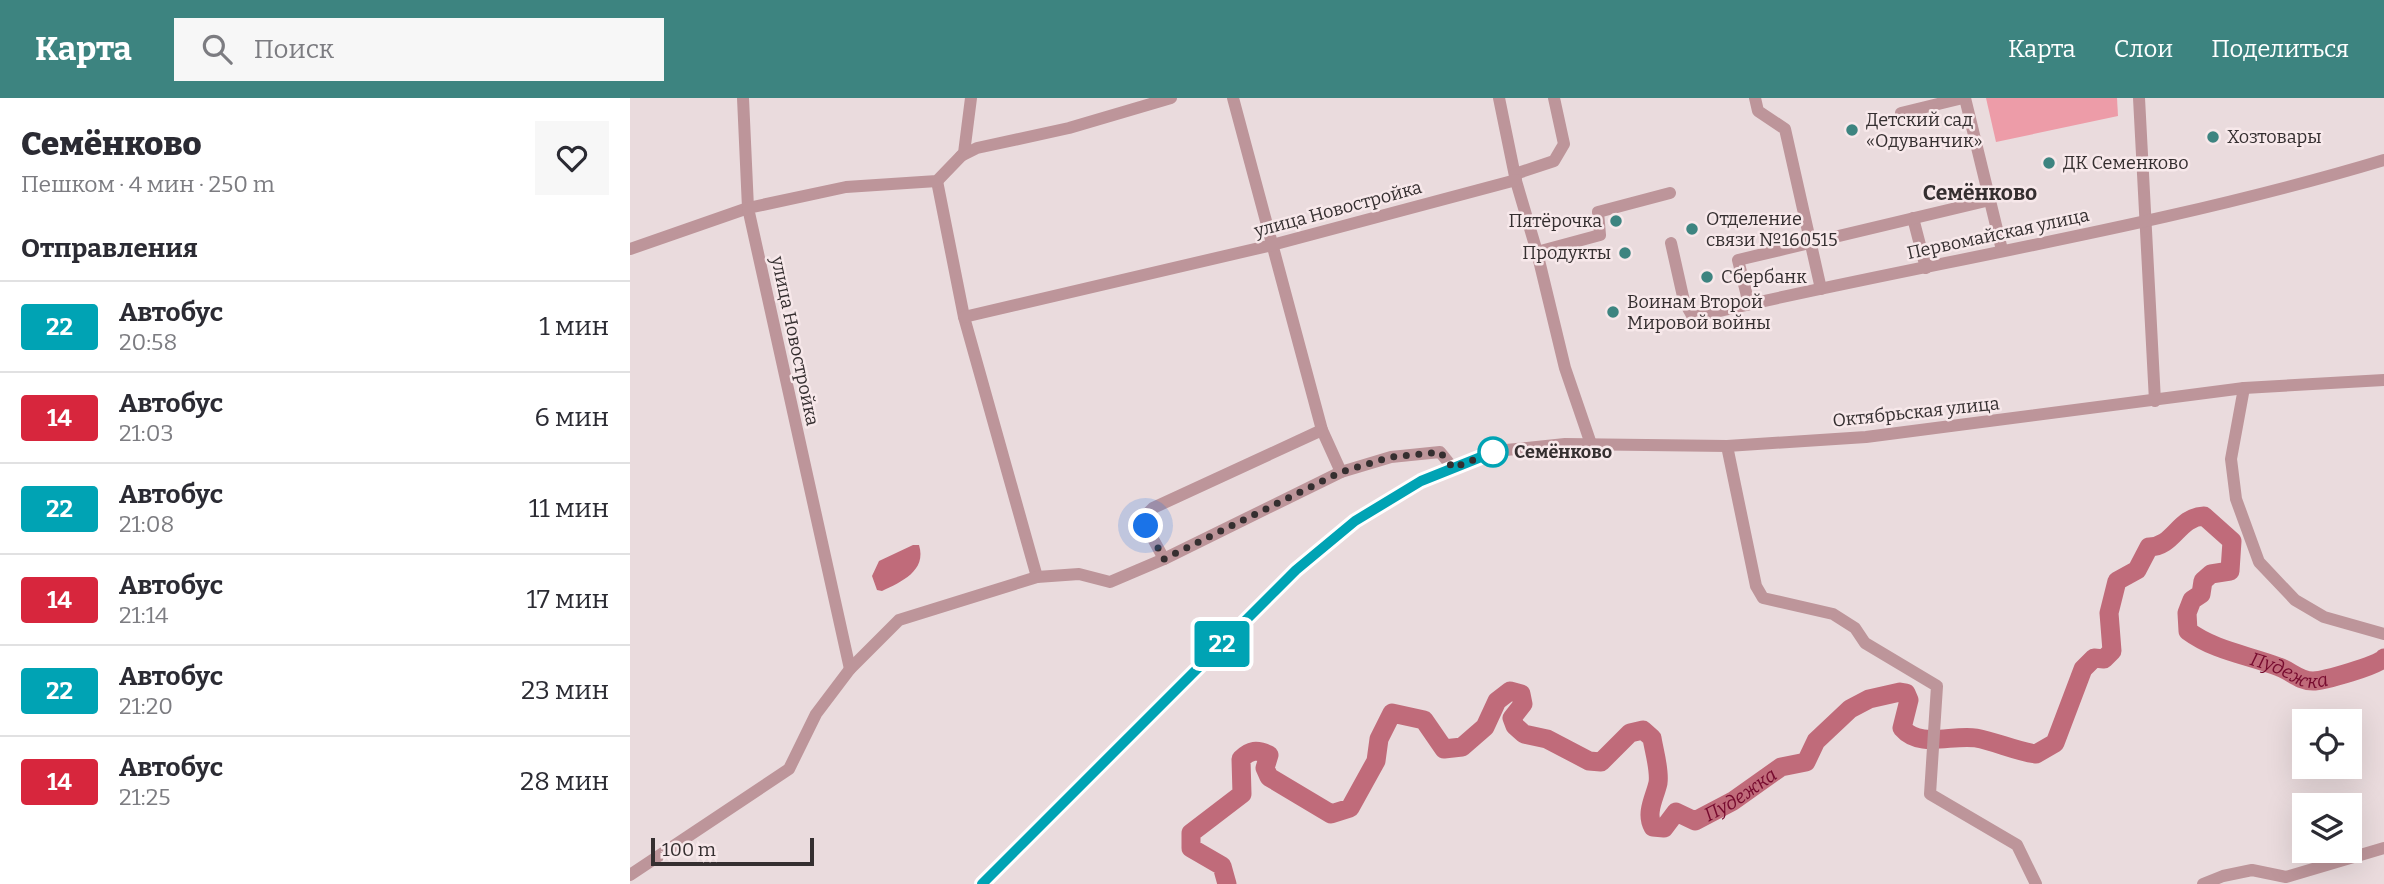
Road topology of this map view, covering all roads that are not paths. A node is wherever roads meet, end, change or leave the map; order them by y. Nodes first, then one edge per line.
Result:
1 (743, 98) edge
2 (971, 98) edge
3 (1171, 98) edge
4 (1233, 98) edge
5 (1499, 98) edge
6 (1554, 98) edge
7 (1755, 98) edge
8 (1964, 98) edge
9 (2139, 98) edge
10 (1901, 113) dead end
11 (961, 156) junction
12 (2384, 160) edge
13 (1516, 177) junction
14 (937, 181) junction
15 (1670, 193) dead end
16 (1990, 200) junction
17 (748, 208) junction
18 (1913, 218) junction
19 (2145, 220) junction
20 (1671, 243) dead end
21 (1810, 243) junction
22 (1272, 244) junction
23 (630, 249) edge
24 (2002, 250) junction
25 (1537, 252) junction
26 (1926, 268) junction
27 (1821, 289) junction
28 (1749, 304) junction
29 (964, 317) junction
30 (2384, 380) edge
31 (2244, 388) junction
32 (2155, 401) junction
33 (1322, 430) junction
34 (1591, 444) junction
35 (1727, 446) junction
36 (1453, 468) junction
37 (1341, 472) junction
38 (1164, 559) junction
39 (1037, 577) junction
40 (2384, 634) edge
41 (850, 669) junction
42 (2384, 848) edge
43 (630, 874) edge
44 (981, 884) edge
45 (2036, 884) edge
46 (2203, 884) edge

1 - 17 street, улица Новостройка
2 - 11 street
3 - 11 street
4 - 22 street
5 - 13 street
6 - 13 street, улица Новостройка
7 - 21 street
8 - 10 street
8 - 16 street
9 - 19 street
11 - 14 street
12 - 19 street, Первомайская улица
13 - 22 street, улица Новостройка
13 - 25 street
14 - 17 street
14 - 29 street
15 - 25 street
16 - 18 street
16 - 24 street
17 - 23 street
17 - 41 street, улица Новостройка
18 - 21 street
18 - 26 street
19 - 24 street, Первомайская улица
19 - 32 street
20 - 28 street, Первомайская улица
21 - 27 street
21 - 28 street
22 - 29 street, улица Новостройка
22 - 33 street
24 - 26 street, Первомайская улица
25 - 34 street
26 - 27 street, Первомайская улица
27 - 28 street, Первомайская улица
29 - 39 street
30 - 31 street, Октябрьская улица
31 - 32 street, Октябрьская улица
31 - 40 street
32 - 35 street, Октябрьская улица
33 - 37 street
33 - 38 street
34 - 35 street, Октябрьская улица
34 - 36 street, Октябрьская улица
35 - 45 street
36 - 37 street
36 - 44 street, Октябрьская улица
37 - 38 street
38 - 39 street
39 - 41 street
41 - 43 street
42 - 46 street

